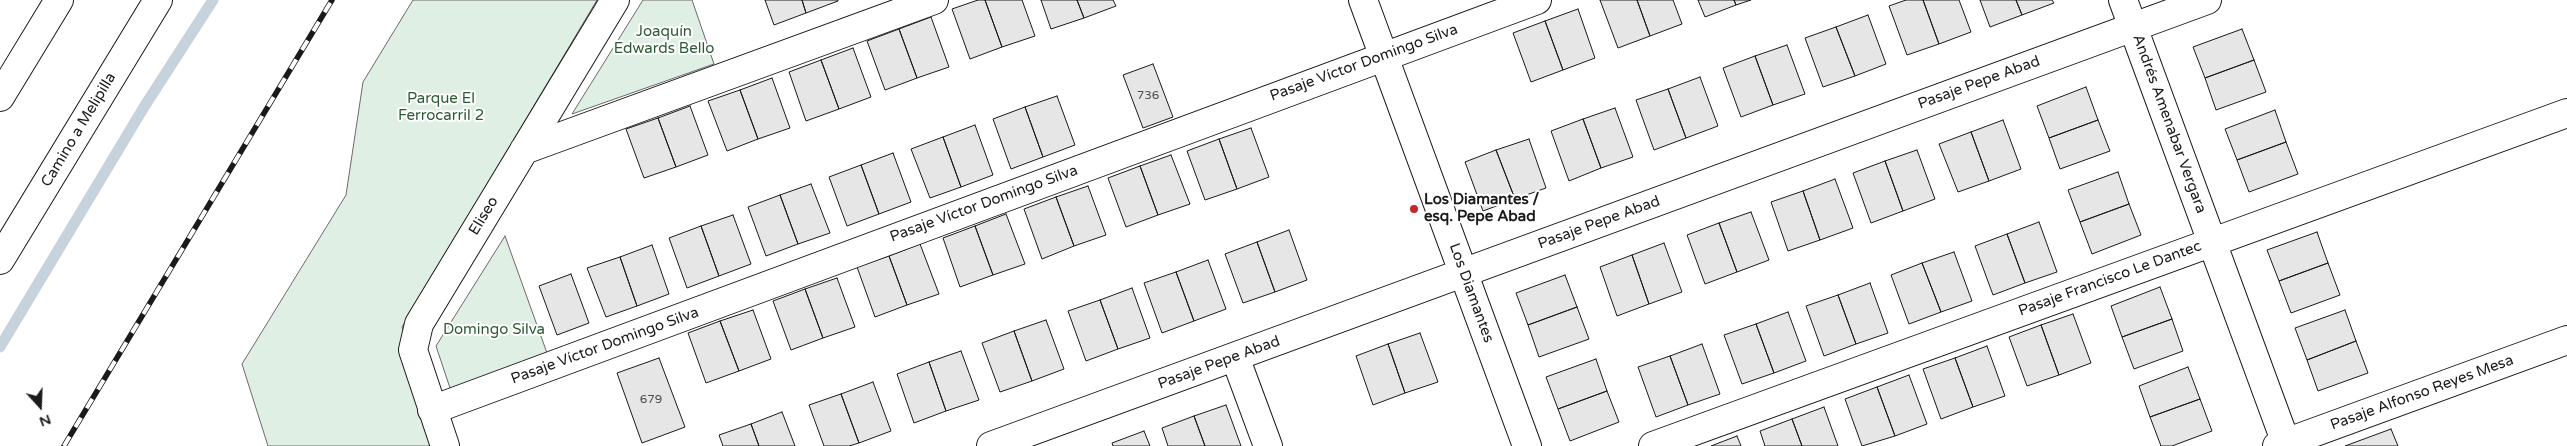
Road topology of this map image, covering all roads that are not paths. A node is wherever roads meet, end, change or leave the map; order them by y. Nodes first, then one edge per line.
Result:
1 (59, 0) edge
2 (158, 0) edge
3 (615, 0) edge
4 (934, 0) edge
5 (1363, 0) edge
6 (1537, 0) edge
7 (2123, 0) edge
8 (2207, 0) edge
9 (2133, 27) junction
10 (1384, 56) junction
11 (0, 97) edge
12 (2567, 113) edge
13 (524, 150) junction
14 (2212, 242) junction
15 (0, 259) edge
16 (1463, 273) junction
17 (2567, 340) edge
18 (1235, 357) junction
19 (432, 410) junction
20 (1039, 438) edge
21 (2283, 445) edge
22 (445, 446) edge
23 (991, 446) edge
24 (1268, 446) edge
25 (1526, 446) edge
26 (1653, 446) edge

1 - 11 street
2 - 15 street, Camino a Melipilla
3 - 13 street, Eliseo
4 - 13 street
5 - 10 street, Los Diamantes
6 - 10 street, Pasaje Víctor Domingo Silva
7 - 9 street, Andrés Amenabar Vergara
8 - 9 street, Pasaje Pepe Abad
9 - 14 street, Andrés Amenabar Vergara
9 - 16 street, Pasaje Pepe Abad
10 - 16 street, Los Diamantes
10 - 19 street, Pasaje Víctor Domingo Silva
12 - 14 street, Pasaje Francisco Le Dantec
13 - 19 street, Eliseo
14 - 21 street, Andrés Amenabar Vergara
14 - 26 street, Pasaje Francisco Le Dantec
16 - 18 street, Pasaje Pepe Abad
16 - 25 street, Los Diamantes
17 - 21 street, Pasaje Alfonso Reyes Mesa
18 - 20 street, Pasaje Pepe Abad
18 - 24 street
19 - 22 street, Eliseo
20 - 23 street, Pasaje Pepe Abad

